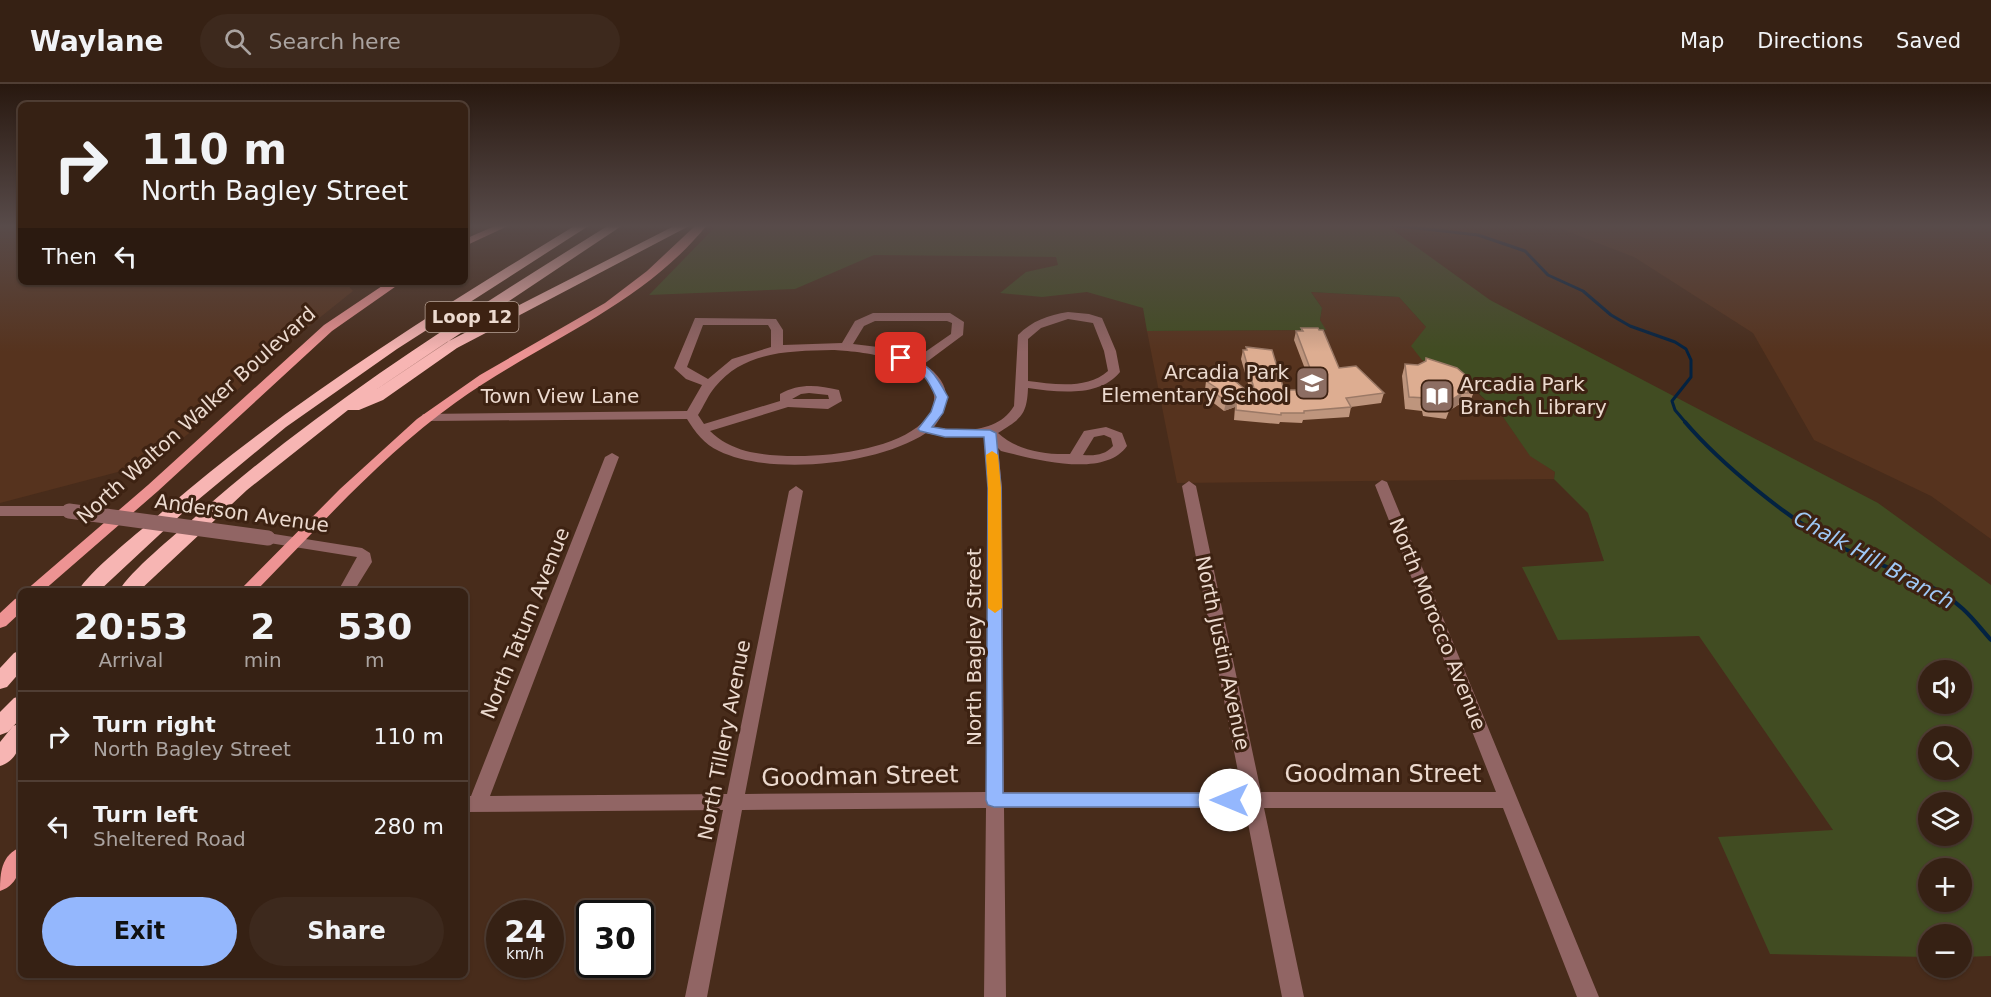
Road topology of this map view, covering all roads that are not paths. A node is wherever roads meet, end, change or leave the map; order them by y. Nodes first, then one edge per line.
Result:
1 (516, 268) edge
2 (550, 268) edge
3 (602, 268) edge
4 (655, 268) edge
5 (392, 285) edge
6 (846, 346) junction
7 (777, 348) junction
8 (916, 364) junction
9 (710, 384) junction
10 (1023, 384) junction
11 (787, 403) dead end
12 (332, 415) junction
13 (691, 415) junction
14 (429, 417) junction
15 (924, 429) junction
16 (700, 430) junction
17 (990, 433) junction
18 (612, 457) dead end
19 (1074, 458) dead end
20 (1382, 485) dead end
21 (1189, 486) dead end
22 (796, 491) dead end
23 (0, 511) edge
24 (297, 542) junction
25 (36, 588) edge
26 (90, 588) edge
27 (132, 588) edge
28 (250, 588) edge
29 (348, 588) edge
30 (18, 606) edge
31 (0, 622) edge
32 (18, 661) edge
33 (0, 681) edge
34 (18, 707) edge
35 (0, 726) edge
36 (18, 736) edge
37 (0, 757) edge
38 (994, 800) junction
39 (1253, 800) junction
40 (1508, 800) junction
41 (735, 802) junction
42 (471, 804) edge
43 (18, 860) edge
44 (0, 882) edge
45 (696, 997) edge
46 (995, 997) edge
47 (1293, 997) edge
48 (1588, 997) edge

1 - 26 highway, Loop 12
2 - 12 highway, Loop 12
3 - 12 highway
4 - 14 main road
5 - 25 main road, North Walton Walker Boulevard
6 - 7 street
6 - 8 street
6 - 8 street
7 - 9 street
7 - 9 street
8 - 15 street
9 - 13 street
10 - 10 street
10 - 17 street
11 - 16 street
12 - 27 highway, Loop 12
13 - 14 street, Town View Lane
13 - 16 street
14 - 24 main road
15 - 16 street
15 - 17 street
17 - 19 street
17 - 38 street, North Bagley Street
18 - 42 street, North Tatum Avenue
20 - 40 street, North Morocco Avenue
21 - 39 street, North Justin Avenue
22 - 41 street, North Tillery Avenue
23 - 24 street, Anderson Avenue, bridge
24 - 28 main road
24 - 29 street, Anderson Avenue
30 - 31 main road
32 - 33 highway
34 - 35 highway
36 - 37 highway
38 - 39 street, Goodman Street
38 - 41 street, Goodman Street
38 - 46 street, North Bagley Street
39 - 40 street, Goodman Street
39 - 47 street, North Justin Avenue
40 - 48 street, North Morocco Avenue
41 - 42 street, Goodman Street
41 - 45 street, North Tillery Avenue
43 - 44 main road

